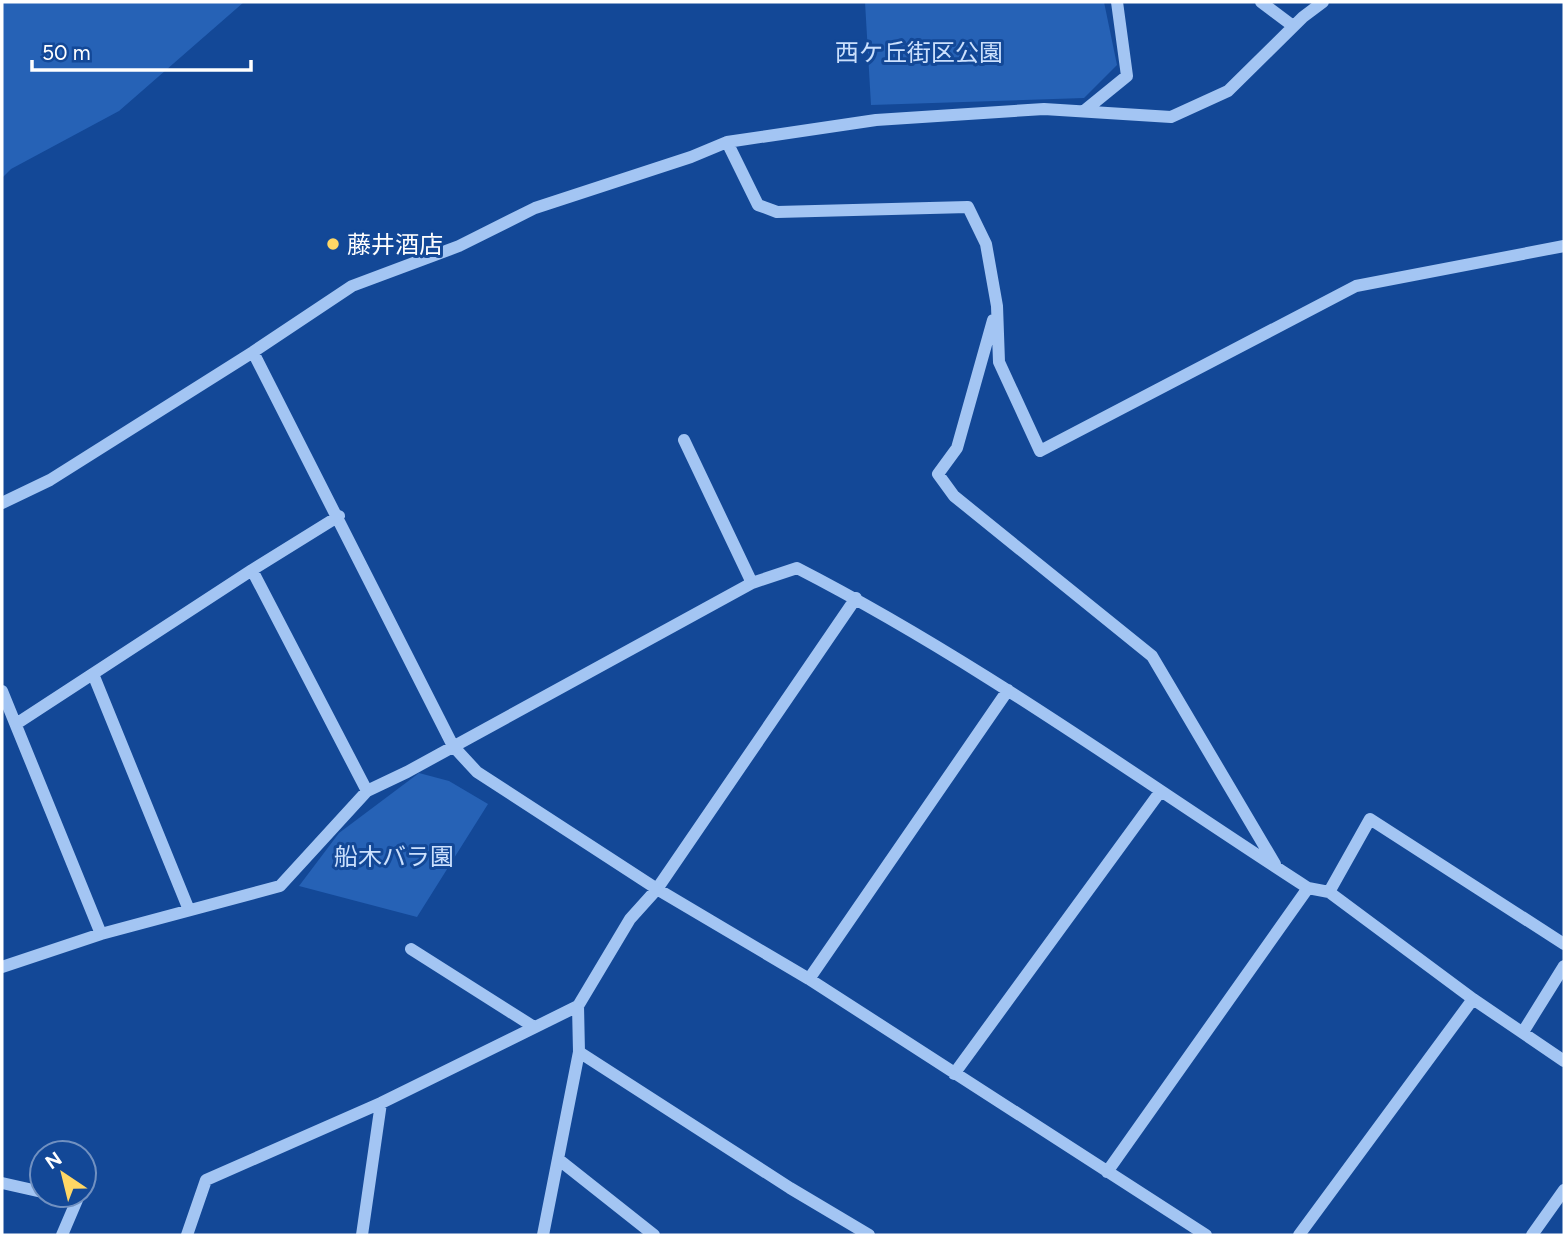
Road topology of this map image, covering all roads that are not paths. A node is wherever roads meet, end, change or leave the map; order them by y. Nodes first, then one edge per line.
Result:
1 (1117, 2) edge
2 (1261, 2) edge
3 (1323, 2) edge
4 (1293, 26) junction
5 (1084, 111) junction
6 (727, 142) junction
7 (1564, 246) edge
8 (997, 306) junction
9 (253, 352) junction
10 (684, 440) dead end
11 (2, 503) edge
12 (339, 516) junction
13 (252, 570) junction
14 (751, 583) junction
15 (856, 598) junction
16 (93, 674) junction
17 (1008, 690) junction
18 (2, 691) edge
19 (16, 724) junction
20 (453, 746) junction
21 (367, 790) junction
22 (1160, 792) junction
23 (1278, 868) junction
24 (1308, 888) junction
25 (657, 889) junction
26 (1329, 892) junction
27 (189, 910) junction
28 (101, 934) junction
29 (1564, 944) edge
30 (411, 949) dead end
31 (1564, 966) edge
32 (2, 967) edge
33 (809, 979) junction
34 (1473, 999) junction
35 (578, 1006) junction
36 (534, 1027) junction
37 (1523, 1032) junction
38 (579, 1052) junction
39 (1564, 1060) edge
40 (954, 1074) junction
41 (381, 1102) junction
42 (558, 1159) junction
43 (1107, 1172) junction
44 (2, 1183) edge
45 (28, 1189) edge
46 (1564, 1190) edge
47 (73, 1209) edge
48 (62, 1235) edge
49 (187, 1235) edge
50 (362, 1235) edge
51 (543, 1235) edge
52 (654, 1235) edge
53 (869, 1235) edge
54 (1206, 1235) edge
55 (1299, 1235) edge
56 (1532, 1235) edge

1 - 5 street
2 - 4 street
3 - 4 street
4 - 5 street
5 - 6 street
6 - 8 street
6 - 9 street
7 - 8 street
8 - 23 street
9 - 11 street
9 - 12 street
10 - 14 street
12 - 13 street
12 - 20 street
13 - 16 street
13 - 21 street
14 - 15 street
14 - 20 street
15 - 17 street
15 - 25 street
16 - 19 street
16 - 27 street
17 - 22 street
17 - 33 street
18 - 19 street
19 - 28 street
20 - 21 street
20 - 25 street
21 - 27 street
22 - 23 street
22 - 40 street
23 - 24 street
24 - 26 street
24 - 43 street
25 - 33 street
25 - 35 street
26 - 29 street
26 - 34 street
27 - 28 street
28 - 32 street
30 - 36 street
31 - 37 street
33 - 40 street
34 - 37 street
34 - 55 street
35 - 36 street
35 - 38 street
36 - 41 street
37 - 39 street
38 - 42 street
38 - 53 street
40 - 43 street
41 - 49 street
41 - 50 street
42 - 51 street
42 - 52 street
43 - 54 street
44 - 45 street
46 - 56 street
47 - 48 street

